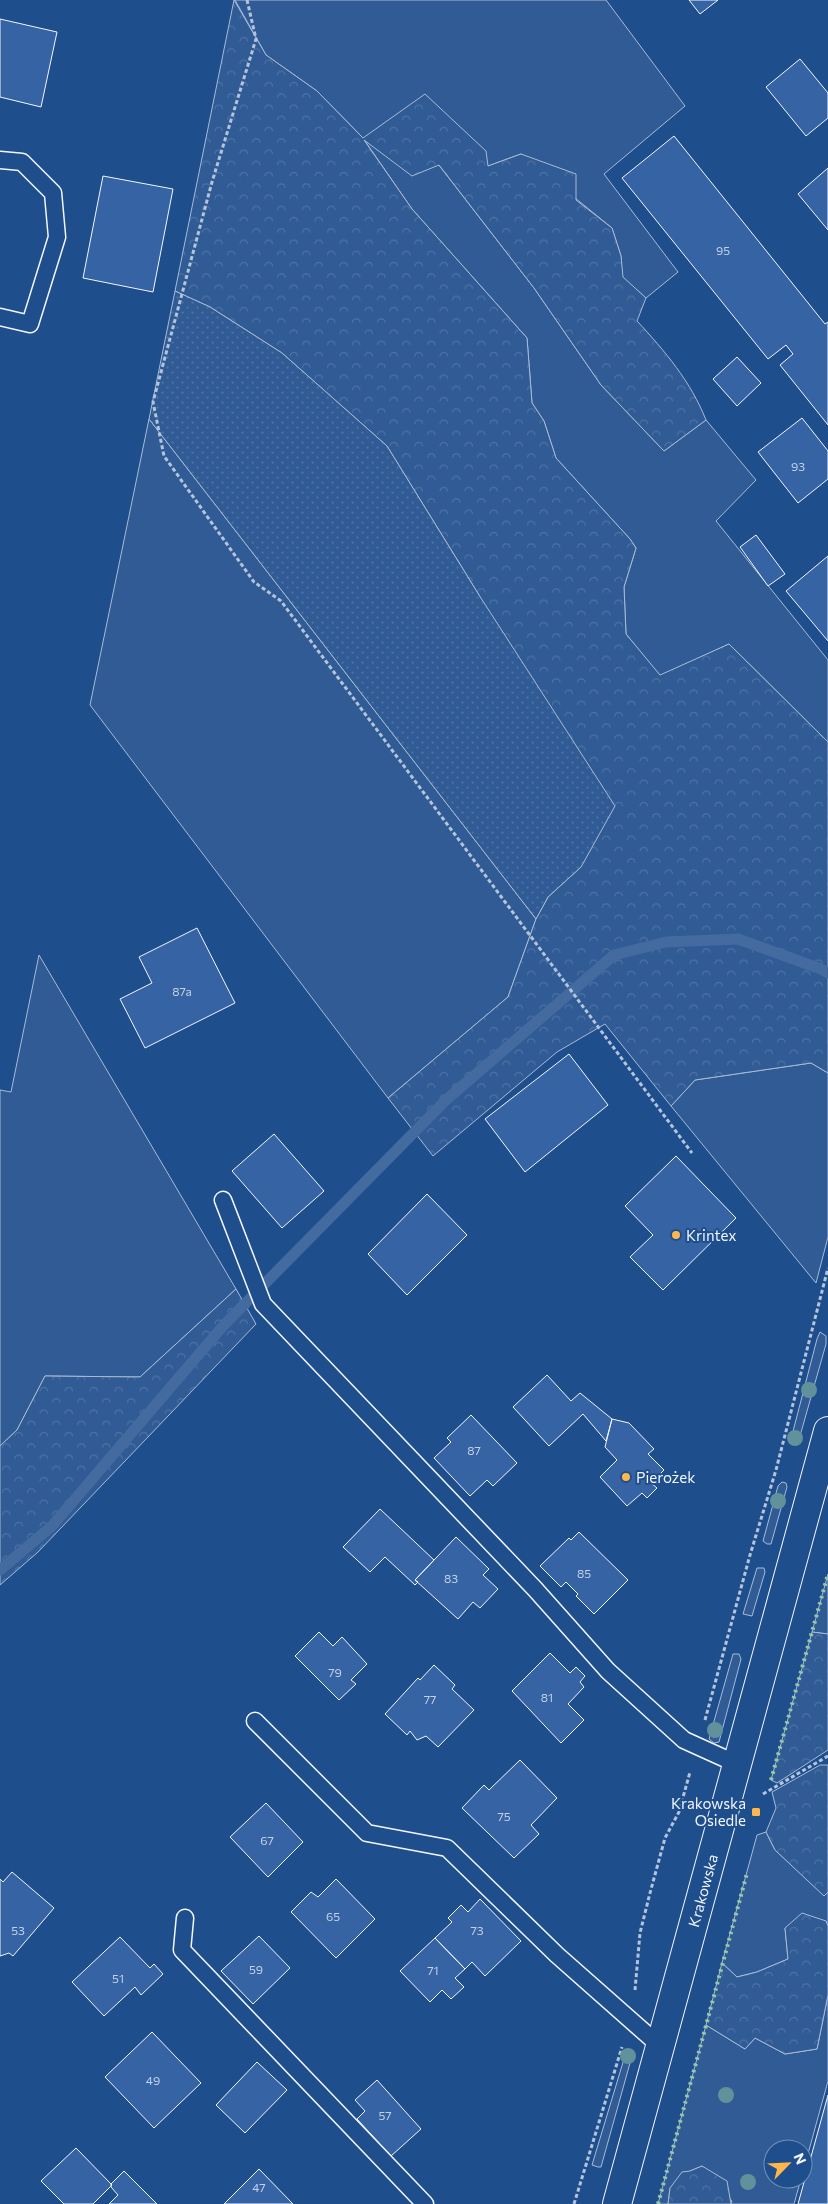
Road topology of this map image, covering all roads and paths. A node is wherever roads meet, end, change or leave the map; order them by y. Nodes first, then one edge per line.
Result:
1 (247, 0) edge
2 (0, 160) edge
3 (0, 317) edge
4 (692, 1153) dead end
5 (223, 1200) dead end
6 (828, 1268) edge
7 (828, 1431) edge
8 (255, 1721) dead end
9 (698, 1746) junction
10 (828, 1756) edge
11 (737, 1764) junction
12 (760, 1796) dead end
13 (185, 1918) dead end
14 (630, 2018) junction
15 (660, 2046) junction
16 (425, 2204) edge
17 (574, 2204) edge
18 (616, 2204) edge

1 - 4 path
2 - 3 lane
5 - 9 lane
6 - 9 path
7 - 11 main road, Krakowska
8 - 14 lane
9 - 11 lane
9 - 14 path
10 - 12 path
11 - 15 main road, Krakowska
13 - 16 lane
14 - 15 lane
14 - 17 path
15 - 18 main road, Krakowska

